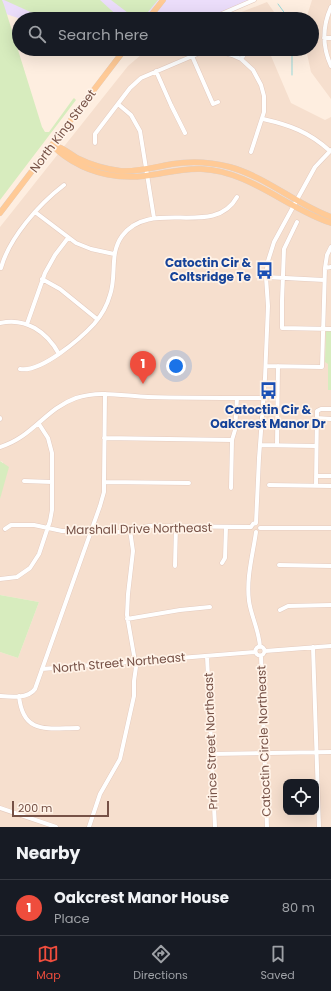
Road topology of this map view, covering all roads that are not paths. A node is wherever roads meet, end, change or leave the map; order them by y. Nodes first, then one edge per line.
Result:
1 (163, 0) edge
2 (254, 0) edge
3 (331, 7) edge
4 (154, 12) edge
5 (226, 12) edge
6 (324, 38) junction
7 (331, 38) edge
8 (120, 56) edge
9 (192, 56) joint
10 (234, 56) edge
11 (243, 56) edge
12 (241, 59) junction
13 (331, 66) edge
14 (156, 71) junction
15 (218, 102) dead end
16 (118, 104) junction
17 (263, 118) junction
18 (185, 133) dead end
19 (94, 143) dead end
20 (53, 144) junction
21 (331, 151) edge
22 (250, 152) dead end
23 (147, 173) junction
24 (64, 186) dead end
25 (237, 197) dead end
26 (295, 202) junction
27 (35, 212) junction
28 (0, 213) edge
29 (331, 217) edge
30 (154, 218) junction
31 (297, 222) dead end
32 (331, 223) edge
33 (68, 238) junction
34 (331, 247) edge
35 (114, 254) junction
36 (331, 267) edge
37 (1, 268) edge
38 (325, 268) junction
39 (266, 277) junction
40 (282, 278) junction
41 (42, 279) junction
42 (324, 280) junction
43 (97, 319) junction
44 (0, 323) edge
45 (28, 324) junction
46 (323, 329) junction
47 (331, 329) edge
48 (59, 354) junction
49 (266, 366) junction
50 (278, 366) junction
51 (20, 369) dead end
52 (105, 394) junction
53 (237, 398) junction
54 (264, 398) junction
55 (331, 409) edge
56 (317, 418) junction
57 (331, 418) edge
58 (39, 424) junction
59 (104, 438) junction
60 (232, 440) junction
61 (260, 445) junction
62 (277, 445) junction
63 (316, 446) junction
64 (0, 447) edge
65 (316, 476) junction
66 (331, 476) edge
67 (24, 481) dead end
68 (52, 482) junction
69 (104, 482) junction
70 (189, 483) dead end
71 (269, 485) dead end
72 (316, 486) junction
73 (331, 486) edge
74 (231, 488) dead end
75 (256, 523) junction
76 (176, 526) junction
77 (226, 527) junction
78 (251, 527) junction
79 (48, 528) junction
80 (260, 528) junction
81 (331, 528) edge
82 (5, 529) dead end
83 (130, 530) junction
84 (91, 531) junction
85 (256, 532) junction
86 (222, 563) dead end
87 (279, 565) dead end
88 (176, 566) dead end
89 (331, 566) edge
90 (0, 579) edge
91 (331, 605) edge
92 (210, 607) dead end
93 (280, 610) dead end
94 (127, 619) junction
95 (260, 646) junction
96 (331, 646) edge
97 (313, 647) junction
98 (265, 651) junction
99 (255, 652) junction
100 (207, 656) junction
101 (260, 656) junction
102 (135, 662) junction
103 (42, 669) junction
104 (0, 696) edge
105 (19, 696) junction
106 (78, 728) dead end
107 (316, 752) junction
108 (331, 752) edge
109 (265, 753) junction
110 (211, 754) junction
111 (0, 808) edge
112 (56, 827) edge
113 (89, 827) edge
114 (215, 827) edge
115 (267, 827) edge
116 (319, 827) edge

1 - 4 main road
2 - 5 street
3 - 6 street
6 - 7 street
6 - 13 street
8 - 20 main road, North King Street
9 - 14 street
9 - 15 street
10 - 12 street
11 - 12 street
12 - 17 street
14 - 16 street
14 - 18 street
16 - 19 street
16 - 23 street
17 - 21 street
17 - 22 street
20 - 23 main road
20 - 28 main road, North King Street
21 - 26 street
23 - 26 main road
23 - 30 street
24 - 27 street
25 - 30 street
26 - 29 main road
26 - 32 main road
26 - 39 street
27 - 33 street
27 - 37 street
30 - 35 street
31 - 40 street
33 - 35 street
33 - 41 street
34 - 38 street
35 - 43 street
36 - 38 street
38 - 42 street
39 - 40 street
39 - 49 street
40 - 42 street
40 - 46 street
41 - 43 street
41 - 45 street
42 - 46 street
43 - 48 street
44 - 45 street
45 - 48 street
46 - 47 street
46 - 50 street
48 - 51 street
49 - 50 street
49 - 54 street
50 - 62 street
52 - 53 street
52 - 58 street
52 - 59 street
53 - 54 street
53 - 60 street
54 - 61 street
55 - 56 street
56 - 57 street
56 - 63 street
58 - 64 street
58 - 68 street
59 - 60 street
59 - 69 street
60 - 74 street
61 - 62 street
61 - 75 street
62 - 63 street
63 - 65 street
65 - 66 street
65 - 72 street
67 - 68 street
68 - 79 street
69 - 70 street
69 - 84 street
71 - 72 street
72 - 73 street
75 - 78 street
75 - 80 street
76 - 77 street, Marshall Drive Northeast
76 - 83 street, Marshall Drive Northeast
76 - 88 street
77 - 78 street, Marshall Drive Northeast
77 - 86 street
78 - 85 street
79 - 82 street, Marshall Drive Northeast
79 - 84 street, Marshall Drive Northeast
79 - 90 street
80 - 81 street
80 - 85 street
83 - 84 street, Marshall Drive Northeast
83 - 94 street
84 - 103 street
85 - 95 street
87 - 89 street
91 - 93 street
92 - 94 street
94 - 102 street
95 - 98 street, Catoctin Circle Northeast
95 - 99 street, Catoctin Circle Northeast
96 - 97 street
97 - 98 street
97 - 107 street
98 - 101 street, Catoctin Circle Northeast
99 - 100 street, North Street Northeast
99 - 101 street, Catoctin Circle Northeast
100 - 102 street, North Street Northeast
100 - 110 street, Prince Street Northeast
101 - 109 street, Catoctin Circle Northeast
102 - 103 street, North Street Northeast
102 - 113 street
103 - 105 street, North Street Northeast
104 - 105 street
105 - 106 street
107 - 108 street
107 - 109 street
107 - 116 street
109 - 110 street
109 - 115 street, Catoctin Circle Northeast
110 - 114 street, Prince Street Northeast
111 - 112 street

